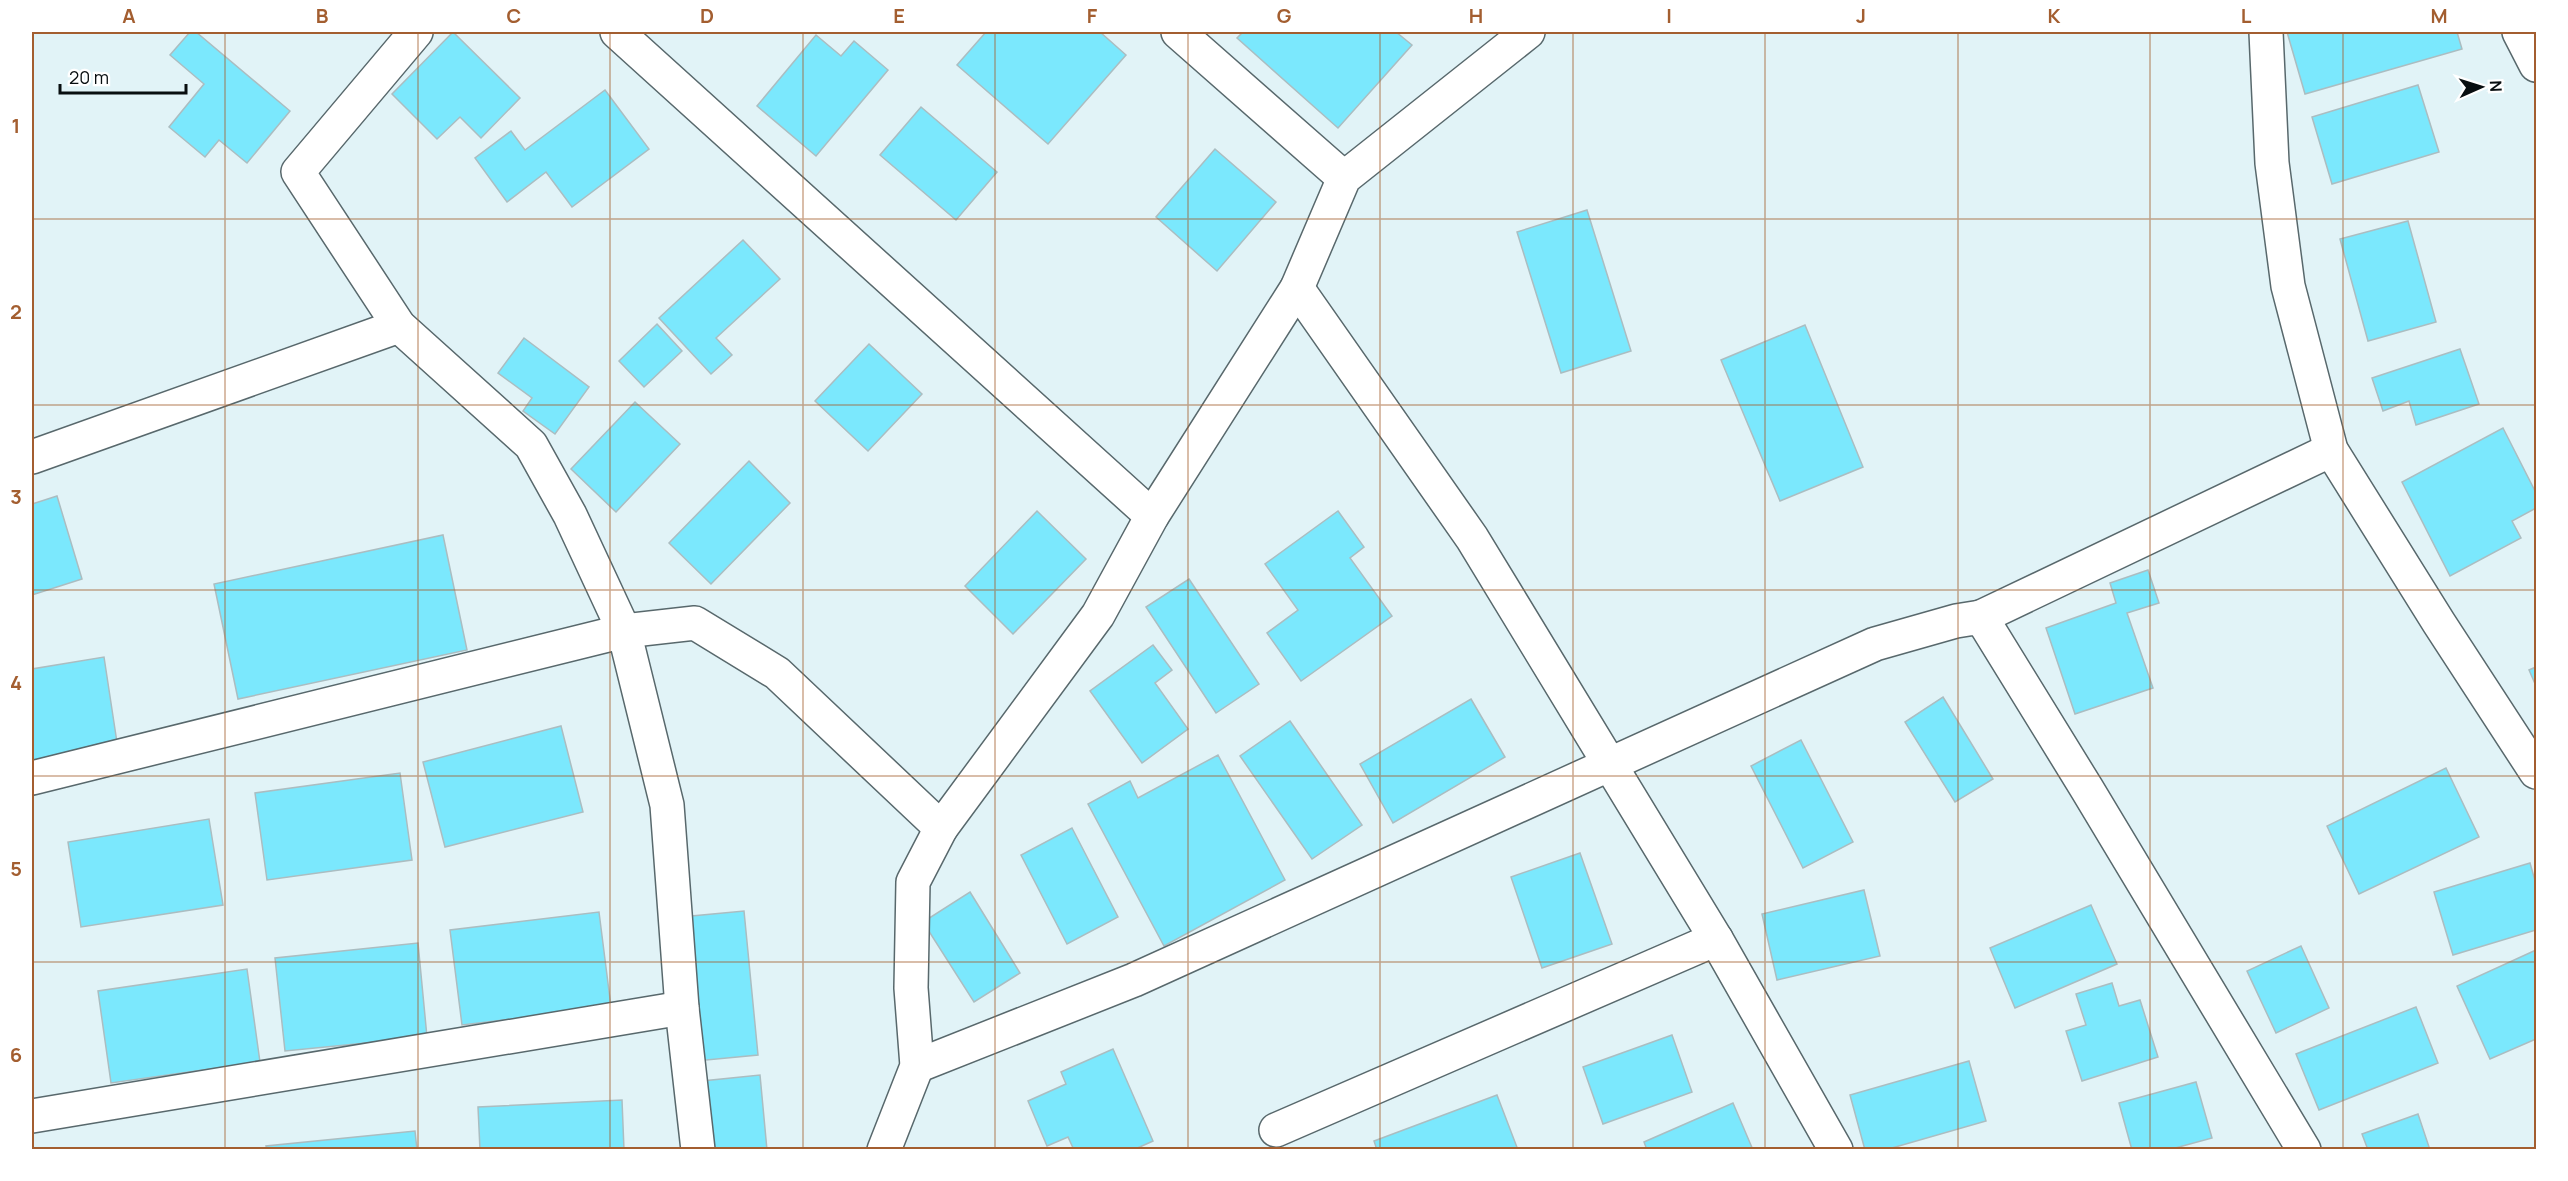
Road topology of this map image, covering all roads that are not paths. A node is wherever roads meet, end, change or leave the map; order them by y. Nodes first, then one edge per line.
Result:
1 (416, 32) edge
2 (617, 32) edge
3 (1178, 32) edge
4 (1528, 32) edge
5 (2266, 32) edge
6 (2519, 32) edge
7 (2536, 65) edge
8 (1344, 178) junction
9 (1297, 288) junction
10 (399, 326) junction
11 (2331, 450) junction
12 (32, 457) edge
13 (1152, 516) junction
14 (1981, 617) junction
15 (624, 631) junction
16 (1610, 766) junction
17 (2536, 772) edge
18 (32, 778) edge
19 (942, 828) junction
20 (1716, 939) junction
21 (682, 1008) junction
22 (917, 1066) junction
23 (32, 1116) edge
24 (1276, 1130) dead end
25 (698, 1149) edge
26 (884, 1149) edge
27 (1836, 1149) edge
28 (2304, 1149) edge

1 - 10 street
2 - 13 street
3 - 8 street
4 - 8 street
5 - 11 street
6 - 7 street
8 - 9 street
9 - 13 street
9 - 16 street
10 - 12 street
10 - 15 street
11 - 14 street
11 - 17 street
13 - 19 street
14 - 16 street
14 - 28 street
15 - 18 street
15 - 19 street
15 - 21 street
16 - 20 street
16 - 22 street
19 - 22 street
20 - 24 street
20 - 27 street
21 - 23 street
21 - 25 street
22 - 26 street

